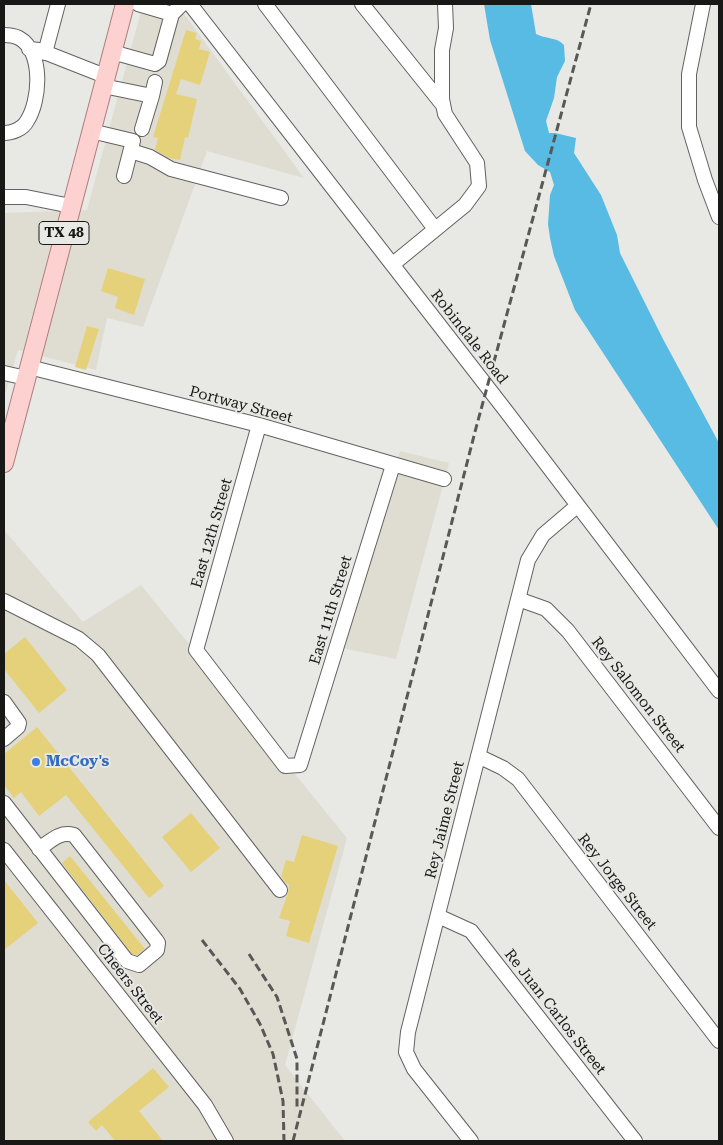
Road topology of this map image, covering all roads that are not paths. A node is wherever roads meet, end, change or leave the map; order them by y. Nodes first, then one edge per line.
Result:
1 (58, 4) edge
2 (124, 4) edge
3 (138, 4) edge
4 (182, 4) edge
5 (190, 4) edge
6 (265, 4) edge
7 (362, 4) edge
8 (444, 4) edge
9 (703, 4) edge
10 (172, 14) junction
11 (4, 35) edge
12 (29, 49) junction
13 (45, 52) junction
14 (112, 52) junction
15 (104, 81) junction
16 (155, 82) dead end
17 (152, 96) junction
18 (443, 105) junction
19 (91, 130) junction
20 (142, 130) dead end
21 (4, 133) edge
22 (131, 150) junction
23 (124, 176) dead end
24 (4, 197) edge
25 (281, 198) dead end
26 (71, 206) junction
27 (719, 217) edge
28 (435, 229) junction
29 (393, 264) junction
30 (27, 372) junction
31 (4, 373) edge
32 (259, 426) junction
33 (4, 463) edge
34 (393, 465) junction
35 (444, 478) dead end
36 (577, 506) junction
37 (518, 599) junction
38 (4, 601) edge
39 (719, 691) edge
40 (4, 702) edge
41 (4, 739) edge
42 (478, 756) junction
43 (300, 764) joint
44 (4, 803) edge
45 (719, 828) edge
46 (39, 849) junction
47 (4, 850) edge
48 (280, 890) dead end
49 (438, 916) junction
50 (719, 1040) edge
51 (226, 1141) edge
52 (471, 1141) edge
53 (635, 1141) edge

1 - 13 street
2 - 14 main road, TX 48
3 - 10 street
4 - 10 street
5 - 29 street, Robindale Road
6 - 28 street
7 - 18 street
8 - 18 street
9 - 27 street
10 - 14 street
11 - 12 street
12 - 13 street
12 - 21 street
13 - 15 street
14 - 15 main road, TX 48
15 - 17 street
15 - 19 main road, TX 48
16 - 17 street
17 - 20 street
18 - 28 street
19 - 22 street
19 - 26 main road, TX 48
22 - 23 street
22 - 25 street
24 - 26 street
26 - 30 main road, TX 48
28 - 29 street
29 - 36 street, Robindale Road
30 - 31 street, Portway Street
30 - 32 street, Portway Street
30 - 33 main road, TX 48
32 - 34 street, Portway Street
32 - 43 street, East 12th Street
34 - 35 street, Portway Street
34 - 43 street, East 11th Street
36 - 37 street, Rey Jaime Street
36 - 39 street, Robindale Road
37 - 42 street, Rey Jaime Street
37 - 45 street, Rey Salomon Street
38 - 48 street
40 - 41 street
42 - 49 street, Rey Jaime Street
42 - 50 street, Rey Jorge Street
44 - 46 street
46 - 46 street
47 - 51 street, Cheers Street
49 - 52 street, Rey Jaime Street
49 - 53 street, Re Juan Carlos Street

